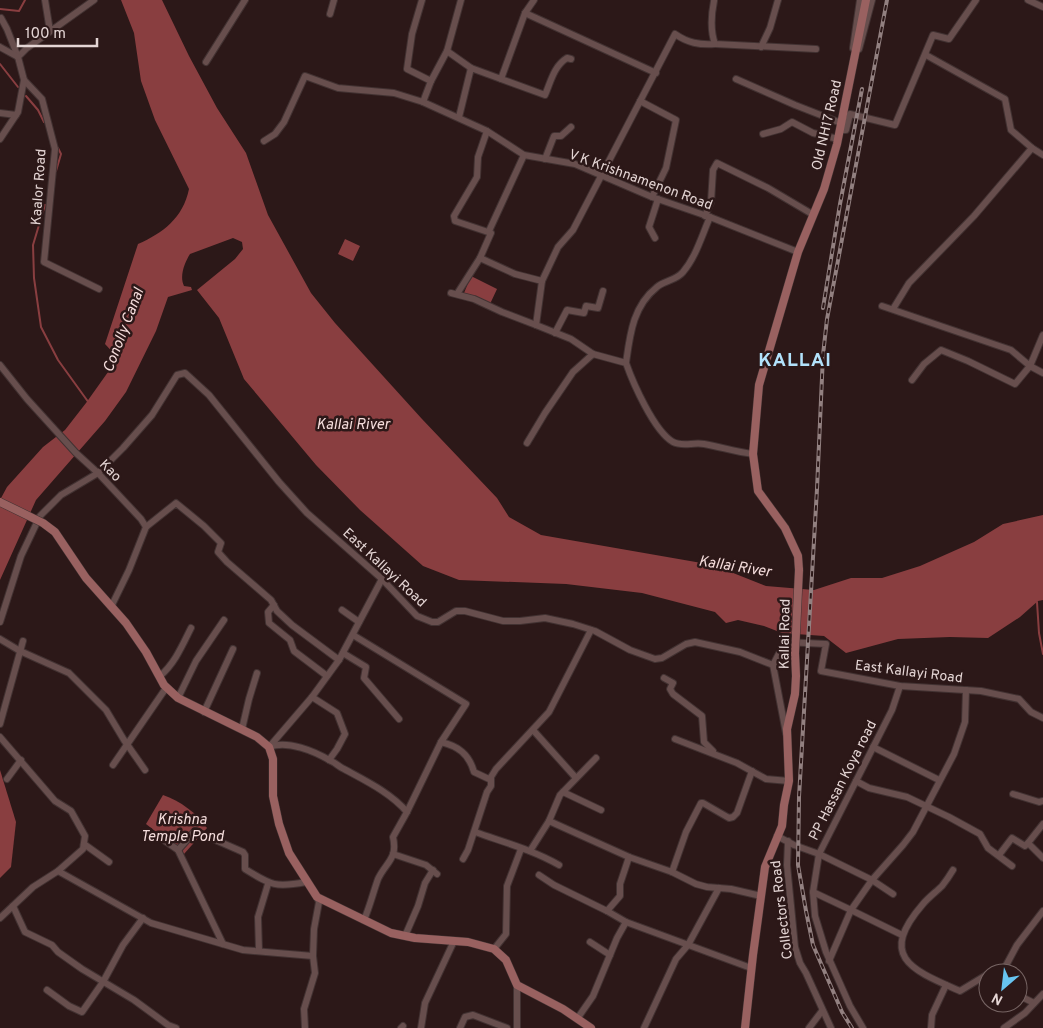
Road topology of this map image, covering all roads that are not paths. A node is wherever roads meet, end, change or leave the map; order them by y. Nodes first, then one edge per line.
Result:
1 (45, 0) edge
2 (94, 0) edge
3 (245, 0) edge
4 (334, 0) edge
5 (422, 0) edge
6 (461, 0) edge
7 (534, 0) edge
8 (778, 0) edge
9 (860, 0) edge
10 (866, 0) edge
11 (872, 0) edge
12 (976, 0) edge
13 (1028, 0) edge
14 (714, 1) edge
15 (1043, 7) edge
16 (524, 13) junction
17 (330, 14) dead end
18 (1, 18) edge
19 (50, 32) junction
20 (714, 44) junction
21 (0, 47) edge
22 (761, 47) junction
23 (816, 49) dead end
24 (447, 51) junction
25 (926, 55) junction
26 (18, 57) junction
27 (571, 60) dead end
28 (206, 62) dead end
29 (470, 68) junction
30 (851, 69) junction
31 (656, 73) junction
32 (501, 79) junction
33 (736, 79) dead end
34 (24, 80) junction
35 (431, 81) junction
36 (640, 101) junction
37 (423, 102) junction
38 (0, 113) edge
39 (16, 115) junction
40 (459, 117) junction
41 (571, 127) dead end
42 (487, 131) junction
43 (840, 131) junction
44 (764, 134) dead end
45 (0, 139) edge
46 (264, 141) dead end
47 (1032, 148) junction
48 (524, 155) junction
49 (1043, 155) edge
50 (545, 159) junction
51 (600, 175) junction
52 (655, 198) junction
53 (812, 214) junction
54 (707, 217) junction
55 (488, 231) junction
56 (655, 238) dead end
57 (798, 252) junction
58 (480, 258) junction
59 (542, 281) junction
60 (99, 289) dead end
61 (603, 292) dead end
62 (882, 306) dead end
63 (893, 309) junction
64 (536, 325) junction
65 (555, 333) junction
66 (1043, 335) edge
67 (593, 354) junction
68 (626, 363) junction
69 (0, 365) edge
70 (1030, 366) junction
71 (1043, 373) edge
72 (912, 380) dead end
73 (527, 443) dead end
74 (754, 454) junction
75 (98, 473) junction
76 (0, 502) edge
77 (42, 520) junction
78 (146, 528) junction
79 (382, 579) junction
80 (274, 605) junction
81 (111, 606) junction
82 (342, 610) dead end
83 (224, 620) dead end
84 (0, 622) edge
85 (359, 622) junction
86 (191, 628) dead end
87 (591, 630) junction
88 (353, 635) junction
89 (0, 640) edge
90 (23, 641) dead end
91 (233, 649) dead end
92 (20, 651) junction
93 (343, 653) junction
94 (339, 660) junction
95 (773, 665) junction
96 (257, 672) dead end
97 (160, 676) junction
98 (327, 676) junction
99 (664, 678) dead end
100 (900, 686) junction
101 (166, 688) junction
102 (966, 690) junction
103 (312, 697) junction
104 (178, 698) junction
105 (3, 701) edge
106 (204, 712) junction
107 (1043, 718) edge
108 (399, 719) dead end
109 (0, 724) edge
110 (242, 729) junction
111 (533, 730) junction
112 (0, 737) edge
113 (675, 739) dead end
114 (788, 740) junction
115 (440, 742) junction
116 (127, 743) junction
117 (269, 747) junction
118 (873, 747) junction
119 (716, 754) junction
120 (596, 758) dead end
121 (21, 760) junction
122 (329, 760) junction
123 (113, 764) dead end
124 (145, 770) dead end
125 (752, 771) junction
126 (576, 778) junction
127 (7, 779) dead end
128 (491, 780) junction
129 (940, 780) junction
130 (789, 781) junction
131 (856, 782) junction
132 (563, 792) junction
133 (1013, 794) dead end
134 (1043, 801) edge
135 (926, 806) junction
136 (601, 810) dead end
137 (407, 812) junction
138 (549, 821) junction
139 (1043, 824) edge
140 (475, 832) junction
141 (158, 836) dead end
142 (777, 836) junction
143 (788, 841) junction
144 (1028, 843) junction
145 (84, 844) junction
146 (521, 849) junction
147 (178, 850) junction
148 (530, 851) junction
149 (394, 854) junction
150 (819, 854) junction
151 (999, 855) junction
152 (629, 857) junction
153 (1043, 858) edge
154 (463, 859) dead end
155 (109, 862) dead end
156 (559, 865) dead end
157 (1012, 866) dead end
158 (953, 870) dead end
159 (58, 871) junction
160 (672, 872) junction
161 (539, 875) dead end
162 (872, 880) junction
163 (306, 882) junction
164 (268, 884) junction
165 (718, 888) junction
166 (813, 892) junction
167 (894, 894) dead end
168 (761, 896) junction
169 (317, 897) junction
170 (13, 906) junction
171 (851, 910) junction
172 (607, 911) junction
173 (1043, 911) edge
174 (0, 918) edge
175 (143, 918) junction
176 (364, 920) junction
177 (626, 922) junction
178 (902, 935) junction
179 (405, 936) junction
180 (454, 941) junction
181 (590, 942) dead end
182 (223, 944) junction
183 (688, 945) junction
184 (494, 949) junction
185 (259, 951) junction
186 (610, 955) junction
187 (313, 956) junction
188 (829, 961) junction
189 (1007, 963) edge
190 (751, 968) junction
191 (978, 980) edge
192 (103, 982) junction
193 (517, 985) junction
194 (946, 985) junction
195 (47, 990) dead end
196 (1043, 994) edge
197 (1028, 1000) edge
198 (1034, 1003) junction
199 (822, 1011) junction
200 (577, 1019) junction
201 (587, 1027) edge
202 (176, 1028) edge
203 (305, 1028) edge
204 (421, 1028) edge
205 (460, 1028) edge
206 (507, 1028) edge
207 (517, 1028) edge
208 (644, 1028) edge
209 (745, 1028) edge
210 (809, 1028) edge
211 (831, 1028) edge
212 (863, 1028) edge
213 (931, 1028) edge
214 (1004, 1028) edge

1 - 19 street
2 - 19 street
3 - 28 street
4 - 17 street
5 - 35 street
6 - 24 street
7 - 16 street
8 - 22 street
9 - 30 street
10 - 30 main road, Old NH17 Road
11 - 30 street
12 - 25 street
13 - 15 street
14 - 20 street
16 - 31 street
16 - 32 street
18 - 26 street, Kaalor Road
19 - 26 street
20 - 22 street
20 - 31 street
21 - 26 street
22 - 23 street
24 - 29 street
24 - 35 street
25 - 43 street
25 - 47 street
26 - 34 street, Kaalor Road
27 - 32 street
29 - 32 street
29 - 40 street
30 - 43 main road, Old NH17 Road
31 - 36 street
33 - 43 street
34 - 39 street
34 - 60 street, Kaalor Road
35 - 37 street
36 - 51 street
36 - 52 street
37 - 40 street, V K Krishnamenon Road
37 - 46 street, V K Krishnamenon Road
38 - 39 street
39 - 45 street
40 - 42 street, V K Krishnamenon Road
41 - 50 street
42 - 48 street, V K Krishnamenon Road
42 - 55 street
43 - 44 street
43 - 53 main road, Old NH17 Road
47 - 49 street
47 - 63 street
48 - 50 street, V K Krishnamenon Road
48 - 55 street
50 - 51 street, V K Krishnamenon Road
51 - 52 street, V K Krishnamenon Road
51 - 59 street
52 - 54 street, V K Krishnamenon Road
52 - 56 street
53 - 54 street
53 - 57 main road, Old NH17 Road
54 - 57 street, V K Krishnamenon Road
54 - 68 street
55 - 58 street
57 - 74 main road, Kallai Road
58 - 59 street
58 - 64 street
59 - 64 street
61 - 65 street
62 - 63 street
63 - 70 street
64 - 65 street
65 - 67 street
66 - 70 street
67 - 68 street
67 - 73 street
68 - 74 street
69 - 75 street, Kao
70 - 71 street
70 - 72 street
74 - 114 main road, Kallai Road, bridge
75 - 77 street, East Kallayi Road
75 - 78 street, Kao
75 - 79 street, East Kallayi Road
76 - 77 main road, bridge
77 - 81 main road
77 - 84 street, East Kallayi Road
78 - 80 street
78 - 81 street
79 - 85 street
79 - 87 street, East Kallayi Road
80 - 94 street
80 - 98 street
81 - 97 main road
82 - 85 street
83 - 104 street
85 - 88 street
86 - 97 street
87 - 95 street, East Kallayi Road
87 - 111 street
88 - 93 street
88 - 115 street
89 - 92 street
90 - 92 street
91 - 106 street
92 - 105 street
92 - 116 street
93 - 94 street
93 - 108 street
94 - 98 street
95 - 100 street, East Kallayi Road
95 - 114 street
96 - 110 street
97 - 101 main road
98 - 103 street
99 - 119 street
100 - 102 street, East Kallayi Road
100 - 118 street, PP Hassan Koya road
101 - 104 main road
101 - 116 street
102 - 107 street, East Kallayi Road
102 - 129 street
103 - 117 street
103 - 122 street
104 - 106 main road
105 - 109 street
106 - 110 main road
110 - 117 main road
111 - 126 street
111 - 128 street
112 - 121 street
113 - 119 street
114 - 130 main road, Kallai Road
115 - 128 street
115 - 137 street
116 - 123 street
116 - 124 street
117 - 122 street
117 - 163 main road
118 - 129 street
118 - 131 street, PP Hassan Koya road
119 - 125 street
120 - 126 street
121 - 127 street
121 - 145 street
122 - 137 street
125 - 130 street
125 - 160 street
126 - 132 street
128 - 140 street
129 - 135 street
130 - 142 main road, Kallai Road
131 - 135 street
131 - 150 street, PP Hassan Koya road
132 - 136 street
132 - 138 street
133 - 134 street
135 - 151 street
135 - 162 street
137 - 149 street
138 - 148 street
138 - 152 street
139 - 144 street
140 - 146 street
140 - 154 street
141 - 147 street
142 - 143 street
142 - 168 main road, Kallai Road
143 - 150 street
143 - 199 street, Collectors Road
144 - 151 street
144 - 153 street
145 - 155 street
145 - 159 street
146 - 148 street
146 - 184 street
147 - 164 street
147 - 182 street
148 - 156 street
149 - 176 street
149 - 179 street
150 - 162 street
150 - 166 street, PP Hassan Koya road
151 - 157 street
152 - 160 street
152 - 172 street
158 - 178 street
159 - 170 street
159 - 175 street
160 - 165 street
161 - 172 street
162 - 167 street
162 - 171 street
163 - 164 street
163 - 169 main road
164 - 185 street
165 - 168 street
165 - 183 street
166 - 171 street
166 - 188 street, PP Hassan Koya road
168 - 190 main road, Kallai Road
169 - 176 main road
169 - 187 street
170 - 174 street
170 - 192 street
171 - 178 street
171 - 188 street
172 - 177 street
173 - 189 street
175 - 182 street
175 - 192 street
176 - 179 main road
177 - 183 street
177 - 186 street
178 - 194 street
179 - 180 main road
180 - 184 main road
180 - 204 street
181 - 186 street
182 - 185 street
183 - 190 street
183 - 208 street
184 - 193 main road
185 - 187 street
186 - 200 street
187 - 203 street
188 - 212 street, PP Hassan Koya road
190 - 209 main road, Kallai Road
191 - 194 street
192 - 195 street
192 - 202 street
193 - 200 main road
193 - 207 street
194 - 213 street
196 - 198 street
197 - 198 street
198 - 214 street
199 - 210 street
199 - 211 street, Collectors Road
200 - 201 main road
205 - 206 street

